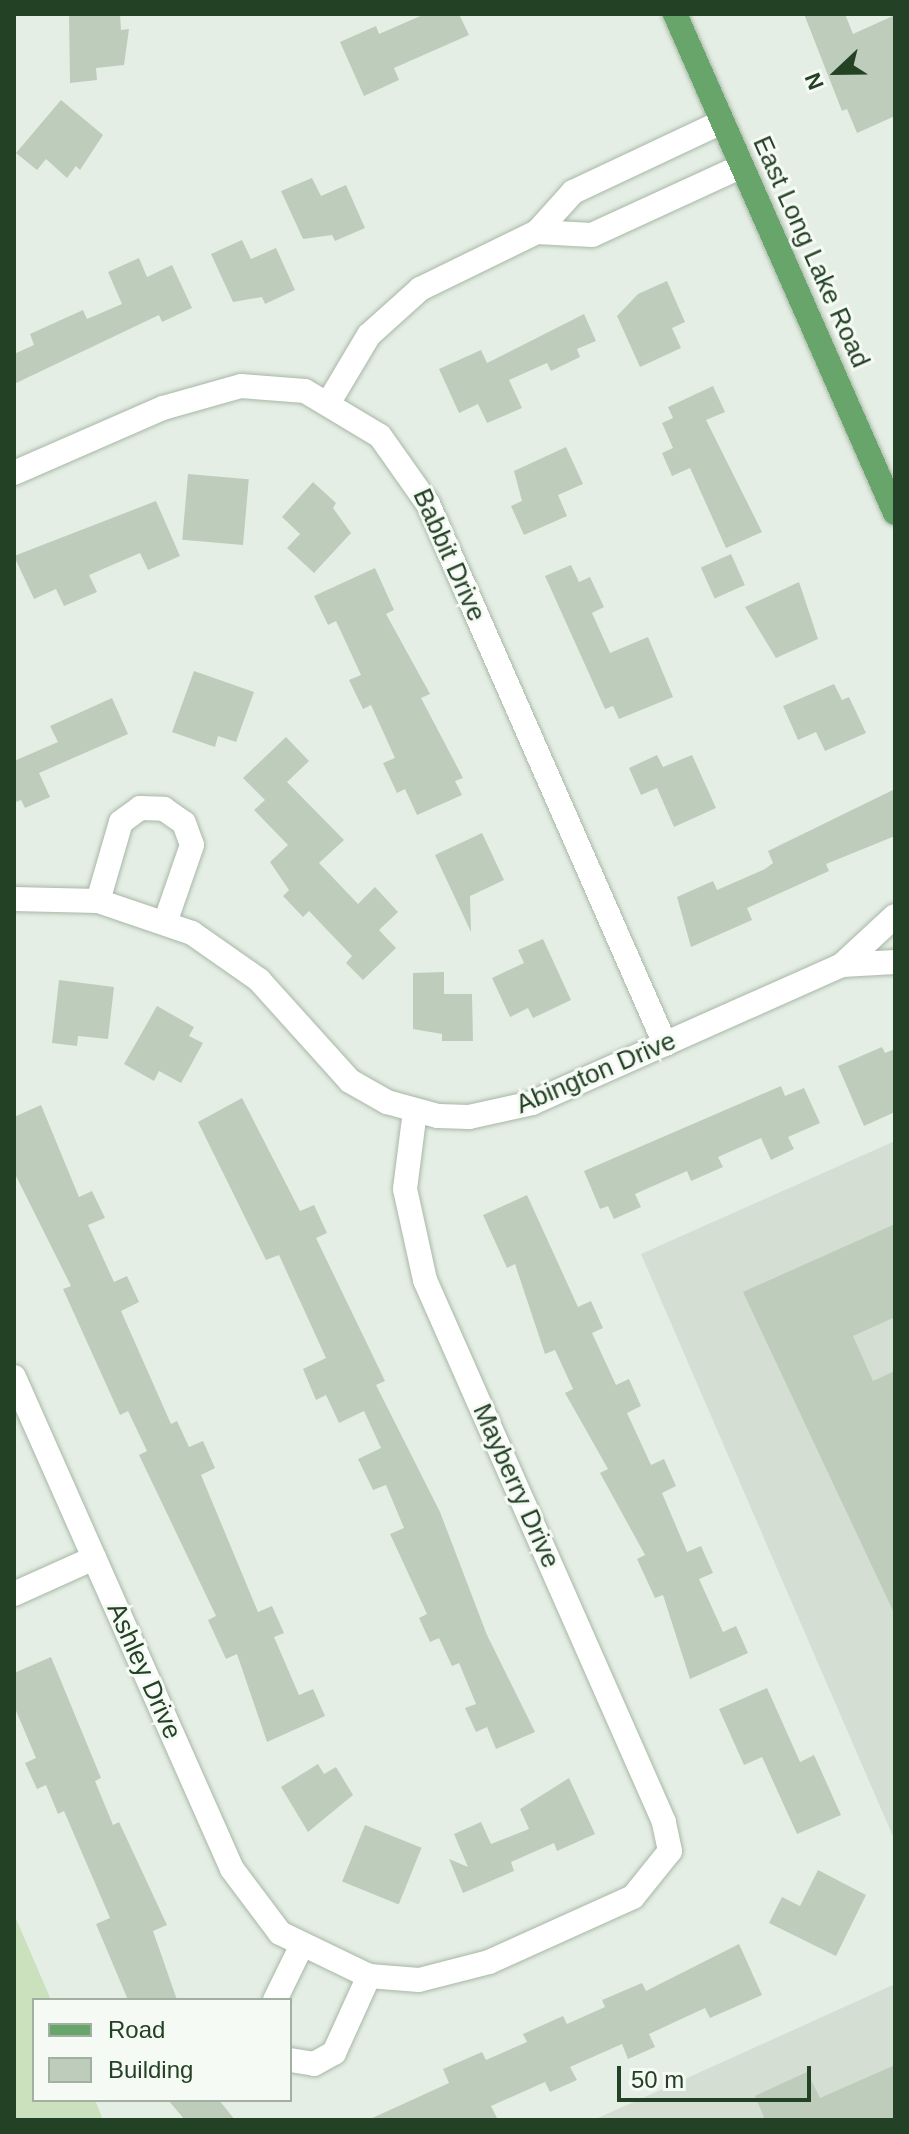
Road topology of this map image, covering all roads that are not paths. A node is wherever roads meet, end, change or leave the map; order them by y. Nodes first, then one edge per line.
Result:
1 (675, 14) edge
2 (722, 122) junction
3 (742, 166) junction
4 (537, 232) junction
5 (329, 402) junction
6 (14, 473) edge
7 (895, 513) edge
8 (14, 899) edge
9 (98, 901) junction
10 (895, 916) edge
11 (166, 920) junction
12 (895, 962) edge
13 (842, 965) junction
14 (665, 1044) junction
15 (415, 1111) junction
16 (14, 1377) edge
17 (94, 1558) junction
18 (14, 1594) edge
19 (670, 1851) joint
20 (301, 1947) junction
21 (369, 1976) junction
22 (276, 1998) edge
23 (292, 2060) edge

1 - 2 main road, East Long Lake Road
2 - 3 main road, East Long Lake Road
2 - 4 street
3 - 4 street
3 - 7 main road, East Long Lake Road
4 - 5 street
5 - 6 street, Babbit Drive
5 - 14 street, Babbit Drive
8 - 9 street, Abington Drive
9 - 11 street, Abington Drive
9 - 11 street
10 - 13 street, Abington Drive
11 - 15 street, Abington Drive
12 - 13 street, Abington Drive
13 - 14 street, Abington Drive
14 - 15 street, Abington Drive
15 - 19 street, Mayberry Drive
16 - 17 street, Ashley Drive
17 - 18 street
17 - 20 street, Ashley Drive
19 - 21 street, Ashley Drive
20 - 21 street, Ashley Drive
20 - 22 street
21 - 23 street

